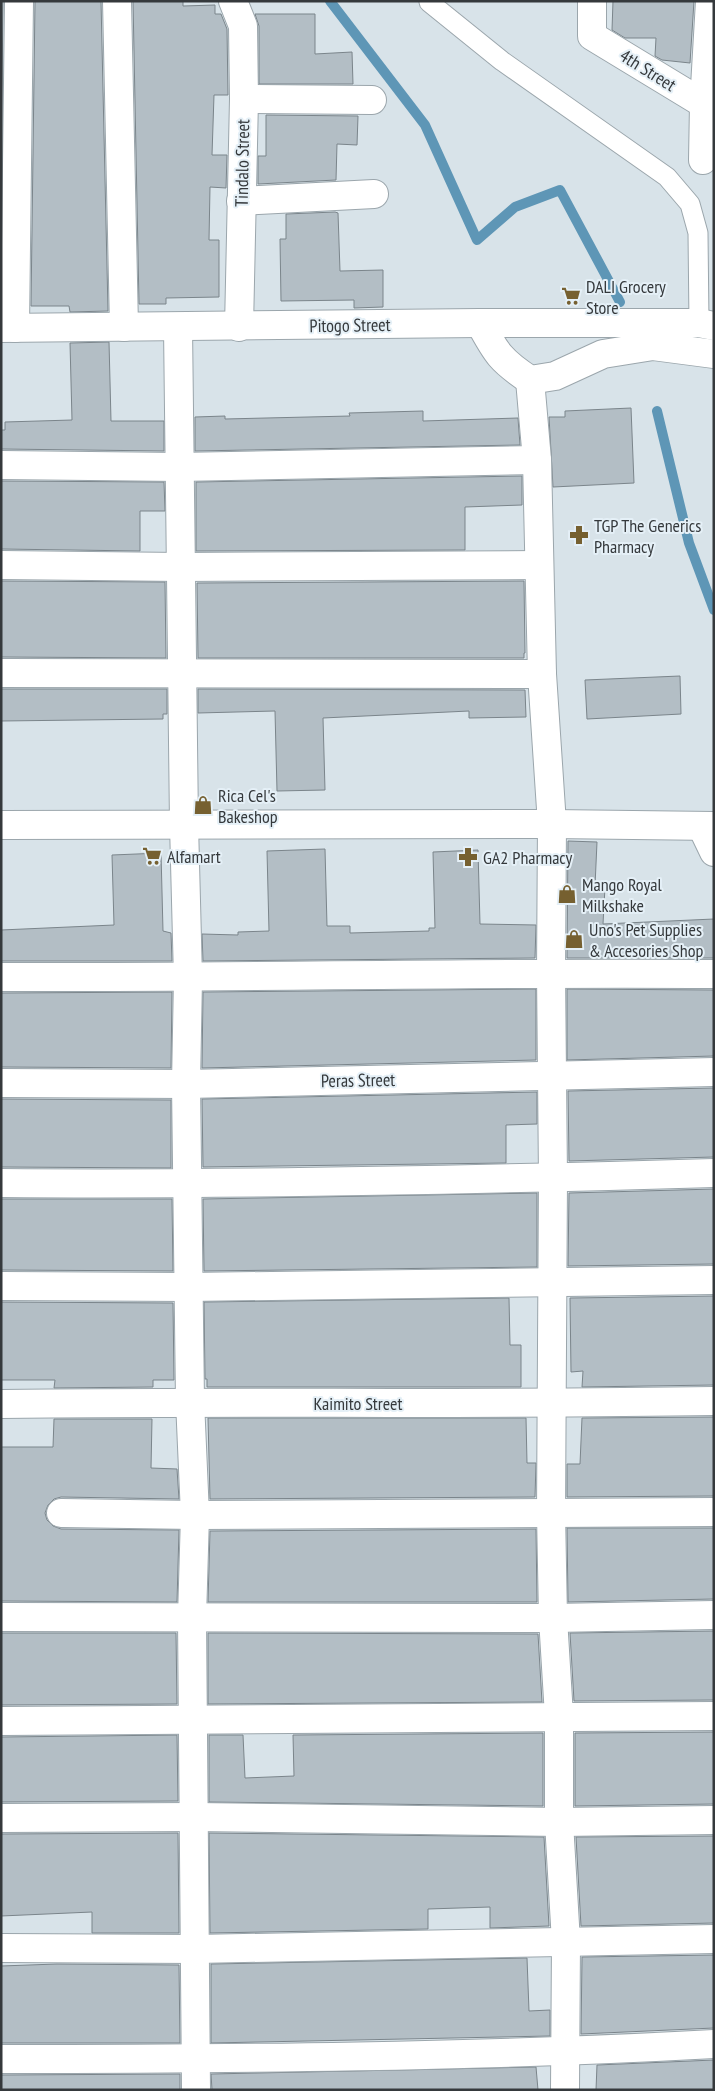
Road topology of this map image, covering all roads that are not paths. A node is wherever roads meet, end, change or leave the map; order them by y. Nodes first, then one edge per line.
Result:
1 (19, 1) edge
2 (117, 1) edge
3 (234, 1) edge
4 (592, 1) edge
5 (710, 1) edge
6 (429, 2) edge
7 (244, 99) junction
8 (372, 100) dead end
9 (704, 104) junction
10 (703, 160) dead end
11 (374, 194) dead end
12 (241, 202) junction
13 (480, 323) junction
14 (706, 324) edge
15 (239, 326) junction
16 (124, 327) junction
17 (178, 327) junction
18 (8, 328) edge
19 (714, 354) edge
20 (530, 380) junction
21 (537, 460) junction
22 (1, 465) edge
23 (179, 466) junction
24 (539, 565) junction
25 (1, 566) edge
26 (181, 567) junction
27 (1, 673) edge
28 (182, 674) junction
29 (542, 674) junction
30 (184, 824) junction
31 (552, 824) junction
32 (1, 825) edge
33 (708, 827) edge
34 (714, 852) edge
35 (551, 972) junction
36 (714, 974) edge
37 (1, 977) edge
38 (188, 978) junction
39 (714, 1072) edge
40 (552, 1076) junction
41 (1, 1083) edge
42 (186, 1084) junction
43 (714, 1173) edge
44 (553, 1178) junction
45 (1, 1182) edge
46 (188, 1184) junction
47 (714, 1280) edge
48 (552, 1281) junction
49 (1, 1286) edge
50 (188, 1286) junction
51 (190, 1401) junction
52 (714, 1401) edge
53 (1, 1404) edge
54 (553, 1404) junction
55 (714, 1512) edge
56 (61, 1513) dead end
57 (551, 1513) junction
58 (195, 1515) junction
59 (714, 1615) edge
60 (1, 1618) edge
61 (192, 1618) junction
62 (553, 1618) junction
63 (559, 1716) junction
64 (714, 1716) edge
65 (1, 1721) edge
66 (193, 1721) junction
67 (194, 1817) junction
68 (1, 1818) edge
69 (714, 1820) edge
70 (559, 1822) junction
71 (714, 1940) edge
72 (566, 1942) junction
73 (1, 1948) edge
74 (196, 1949) junction
75 (714, 2044) edge
76 (565, 2052) junction
77 (197, 2059) junction
78 (1, 2060) edge
79 (196, 2090) edge
80 (565, 2090) edge

1 - 18 street
2 - 16 street
3 - 7 street, Tindalo Street
4 - 9 street, 4th Street
5 - 9 street
6 - 14 lane
7 - 8 street
7 - 12 street, Tindalo Street
9 - 10 street
11 - 12 street
12 - 15 street, Tindalo Street
13 - 14 street, Pitogo Street
13 - 15 street, Pitogo Street
13 - 20 street
15 - 17 street, Pitogo Street
16 - 17 street, Pitogo Street
16 - 18 street, Pitogo Street
17 - 23 street
19 - 20 street
20 - 21 street
21 - 23 street
21 - 24 street
22 - 23 street
23 - 26 street
24 - 26 street
24 - 29 street
25 - 26 street
26 - 28 street
27 - 28 street
28 - 29 street
28 - 30 street
29 - 31 street
30 - 31 street
30 - 32 street
30 - 38 street
31 - 33 street
31 - 35 street
33 - 34 street
35 - 36 street
35 - 38 street
35 - 40 street
37 - 38 street
38 - 42 street
39 - 40 street, Peras Street
40 - 42 street, Peras Street
40 - 44 street
41 - 42 street, Peras Street
42 - 46 street
43 - 44 street
44 - 46 street
44 - 48 street
45 - 46 street
46 - 50 street
47 - 48 street
48 - 50 street
48 - 54 street
49 - 50 street
50 - 51 street
51 - 53 street, Kaimito Street
51 - 54 street, Kaimito Street
51 - 58 street
52 - 54 street, Kaimito Street
54 - 57 street
55 - 57 street
56 - 58 street
57 - 58 street
57 - 62 street
58 - 61 street
59 - 62 street
60 - 61 street
61 - 62 street
61 - 66 street
62 - 63 street
63 - 64 street
63 - 66 street
63 - 70 street
65 - 66 street
66 - 67 street
67 - 68 street
67 - 70 street
67 - 74 street
69 - 70 street
70 - 72 street
71 - 72 street
72 - 74 street
72 - 76 street
73 - 74 street
74 - 77 street
75 - 76 street
76 - 77 street
76 - 80 street
77 - 78 street
77 - 79 street

